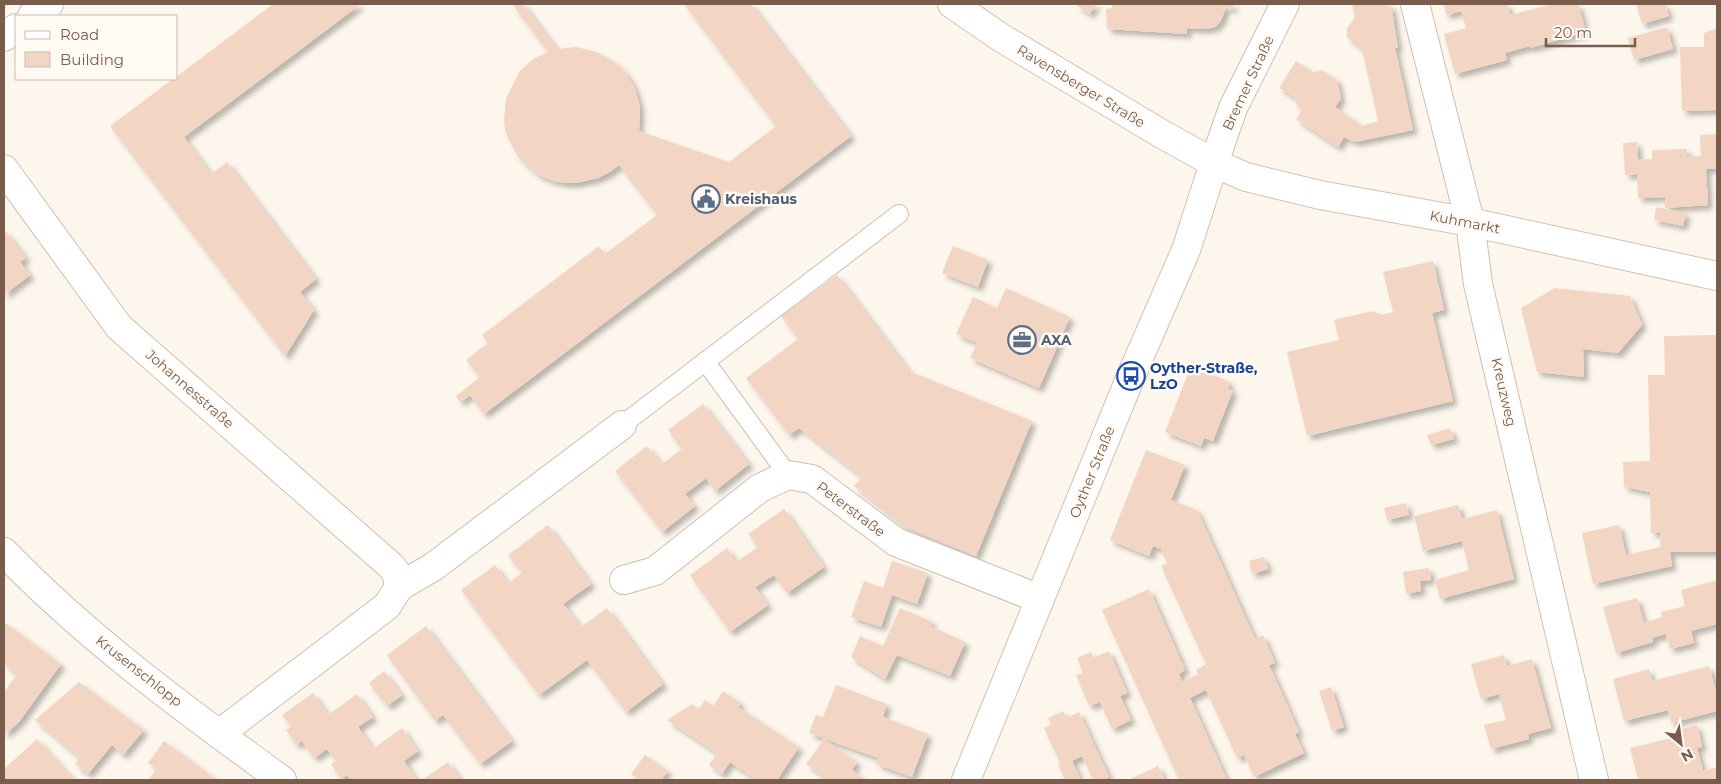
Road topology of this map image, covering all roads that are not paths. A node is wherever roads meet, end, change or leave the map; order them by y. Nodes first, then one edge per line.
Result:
1 (48, 4) edge
2 (952, 4) edge
3 (1285, 4) edge
4 (1415, 4) edge
5 (33, 15) edge
6 (15, 29) edge
7 (4, 37) edge
8 (1214, 163) junction
9 (4, 169) edge
10 (899, 214) dead end
11 (1470, 222) junction
12 (1717, 276) edge
13 (705, 361) junction
14 (622, 425) joint
15 (788, 475) junction
16 (4, 552) edge
17 (624, 580) dead end
18 (399, 587) junction
19 (1040, 599) junction
20 (219, 734) junction
21 (282, 780) edge
22 (966, 780) edge
23 (1594, 780) edge

1 - 5 street
2 - 8 street, Ravensberger Straße
3 - 8 street, Bremer Straße
4 - 11 street, Kreuzweg
6 - 7 street
8 - 11 street, Kuhmarkt
8 - 19 street, Oyther Straße
9 - 18 street, Johannesstraße
10 - 13 lane
11 - 12 street, Kuhmarkt
11 - 23 street, Kreuzweg
13 - 14 lane
13 - 15 lane
14 - 18 street
15 - 17 street
15 - 19 street, Peterstraße
16 - 20 street, Krusenschlopp
18 - 20 street
19 - 22 street, Oyther Straße
20 - 21 street, Krusenschlopp

